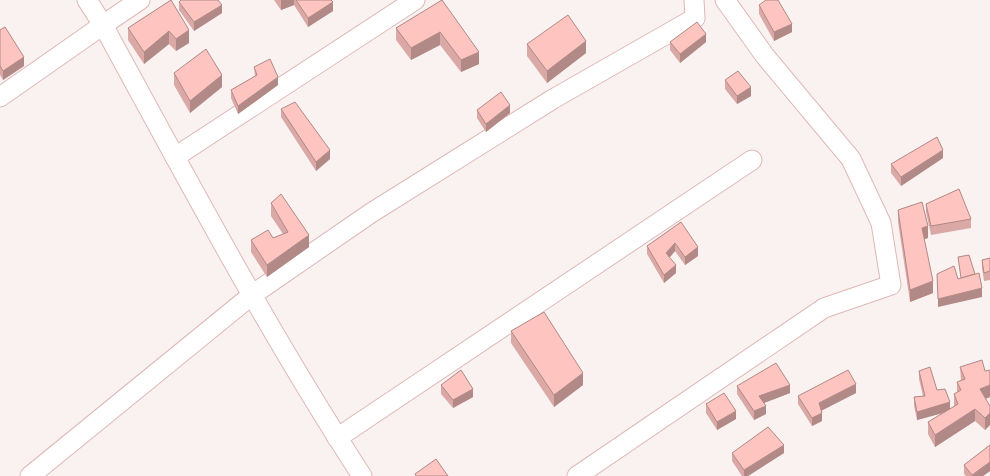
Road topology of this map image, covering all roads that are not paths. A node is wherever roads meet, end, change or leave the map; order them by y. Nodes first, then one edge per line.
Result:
1 (87, 0) edge
2 (140, 0) edge
3 (415, 0) edge
4 (694, 0) edge
5 (725, 0) edge
6 (103, 25) junction
7 (0, 97) edge
8 (175, 157) junction
9 (752, 160) dead end
10 (252, 296) junction
11 (337, 438) junction
12 (30, 476) edge
13 (362, 476) edge
14 (577, 476) edge

1 - 6 street
2 - 6 street
3 - 8 street
4 - 10 street
5 - 14 street
6 - 7 street
6 - 8 street
8 - 10 street
9 - 11 street
10 - 11 street
10 - 12 street
11 - 13 street

